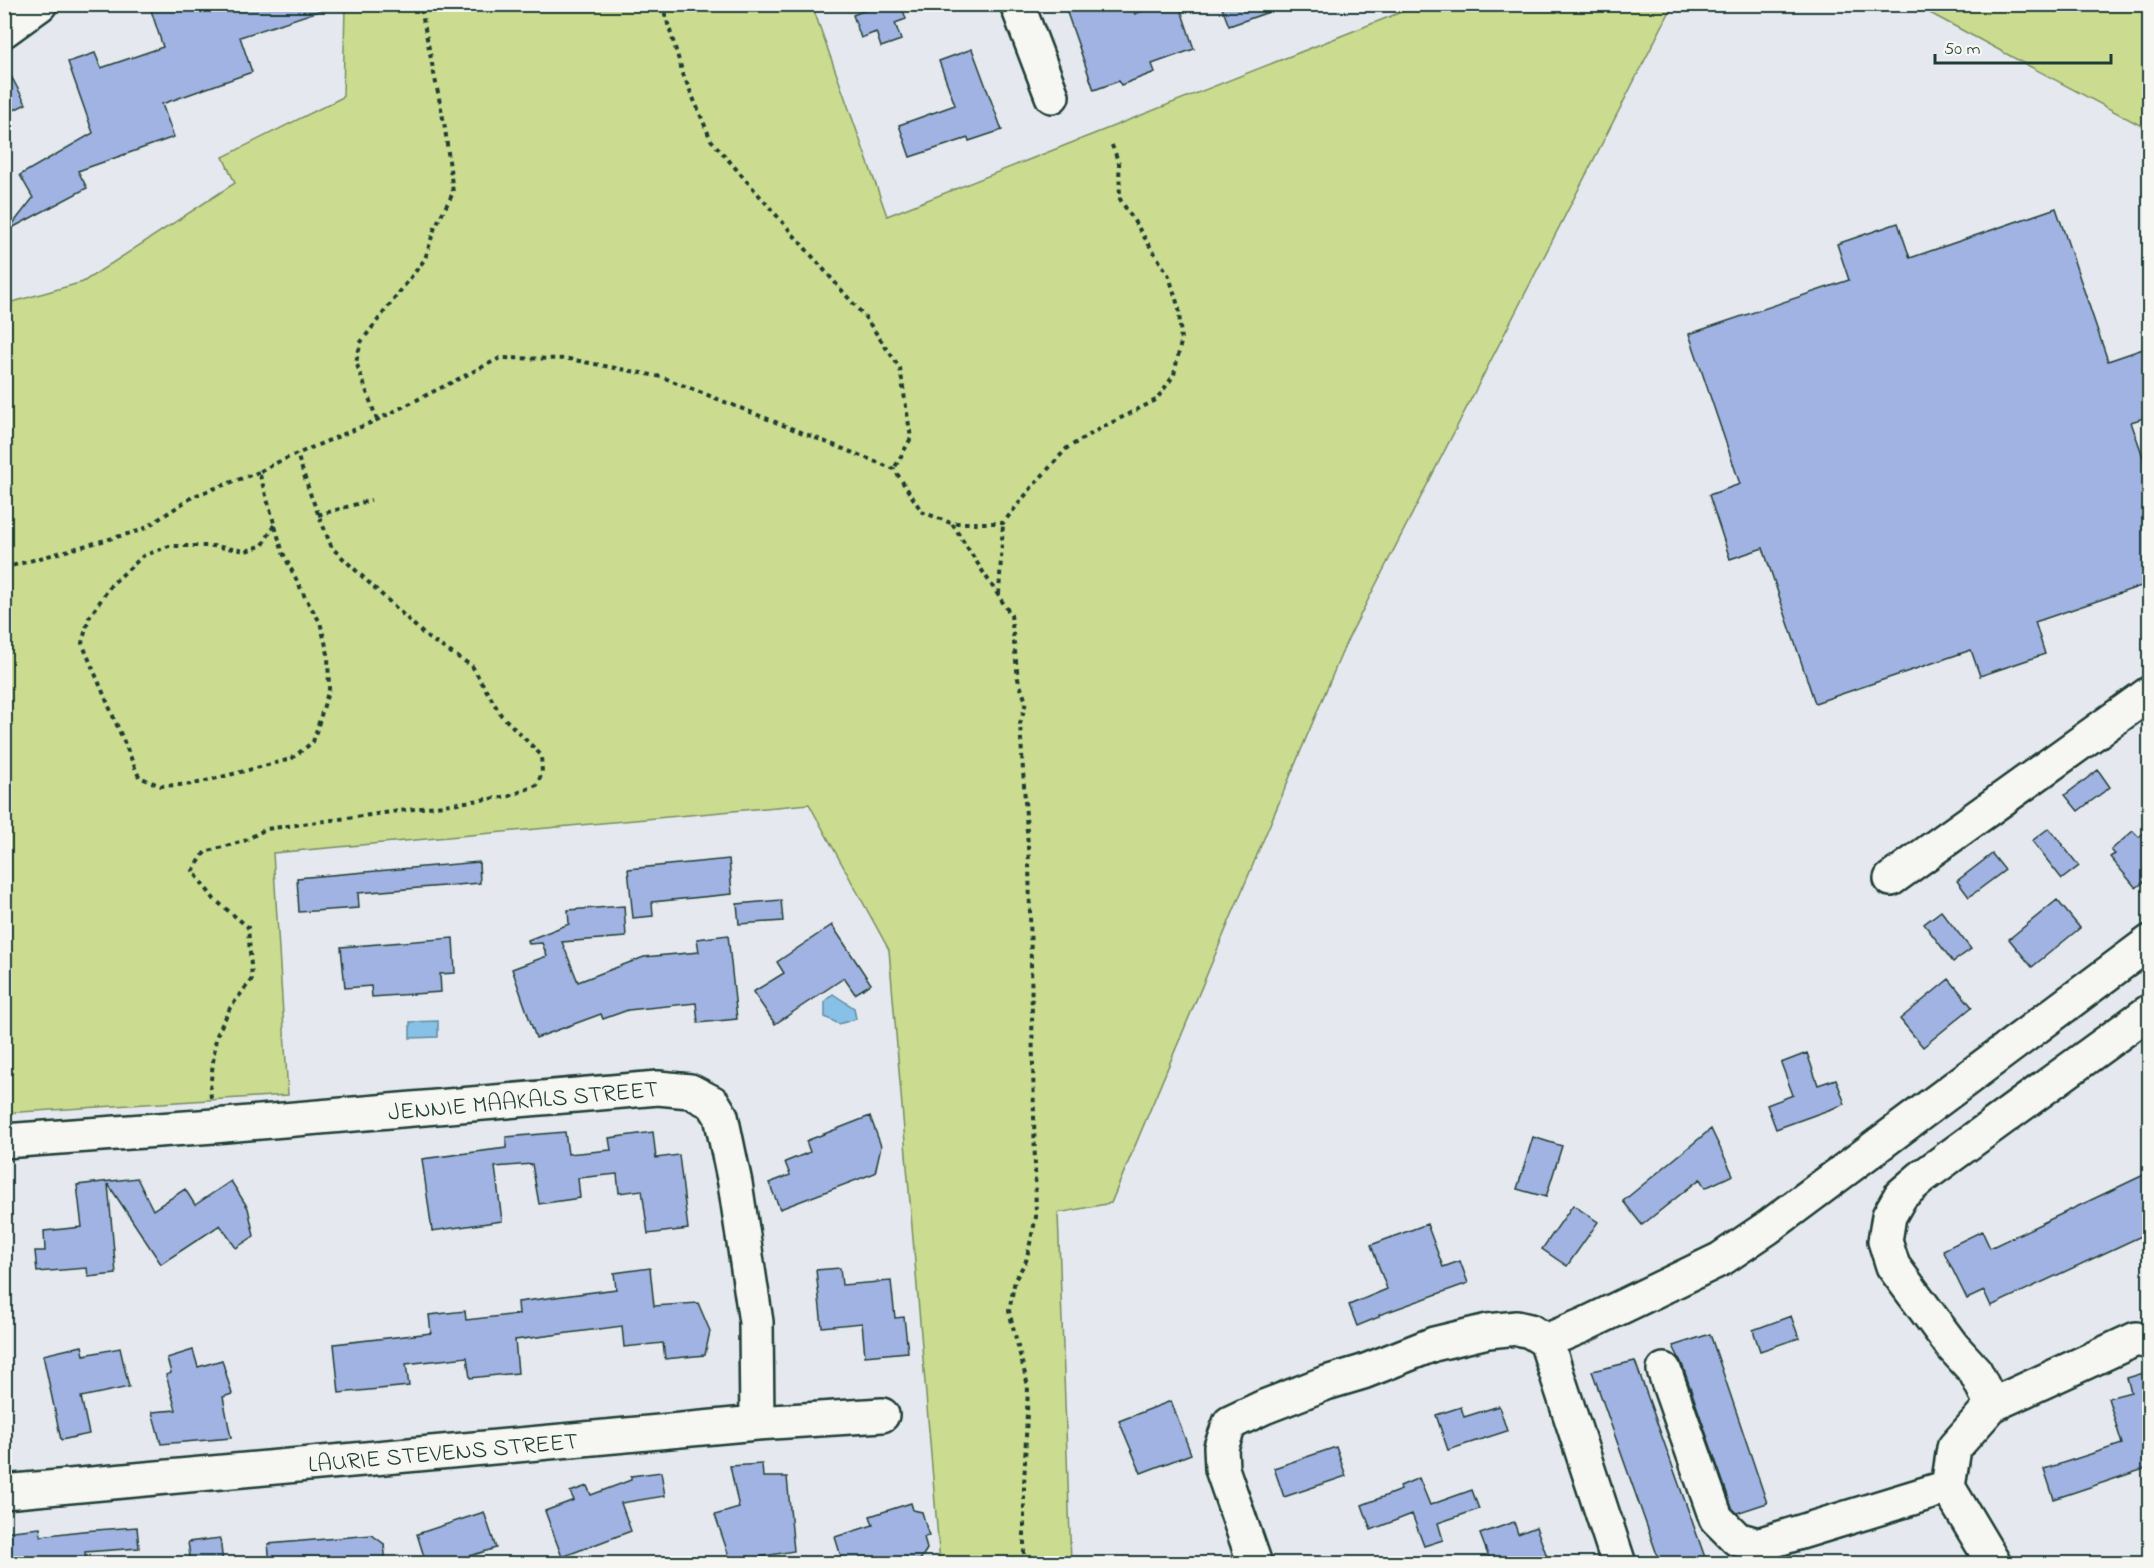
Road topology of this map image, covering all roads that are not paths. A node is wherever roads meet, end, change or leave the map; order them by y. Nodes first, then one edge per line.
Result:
1 (40, 4) edge
2 (1017, 4) edge
3 (4, 30) edge
4 (1052, 96) dead end
5 (2150, 693) edge
6 (1891, 879) dead end
7 (2150, 942) edge
8 (2150, 1011) edge
9 (4, 1142) edge
10 (1546, 1341) junction
11 (2150, 1342) edge
12 (1664, 1370) dead end
13 (1992, 1405) junction
14 (882, 1415) dead end
15 (757, 1424) junction
16 (1948, 1486) junction
17 (4, 1492) edge
18 (1255, 1563) edge
19 (1619, 1563) edge
20 (1994, 1563) edge

1 - 3 street
2 - 4 street
5 - 6 street
7 - 10 street
8 - 13 street
9 - 15 street, JENNIE MAAKALS STREET
10 - 18 street
10 - 19 street
11 - 13 street
12 - 16 street
13 - 16 street
14 - 15 street, LAURIE STEVENS STREET
15 - 17 street, LAURIE STEVENS STREET
16 - 20 street

